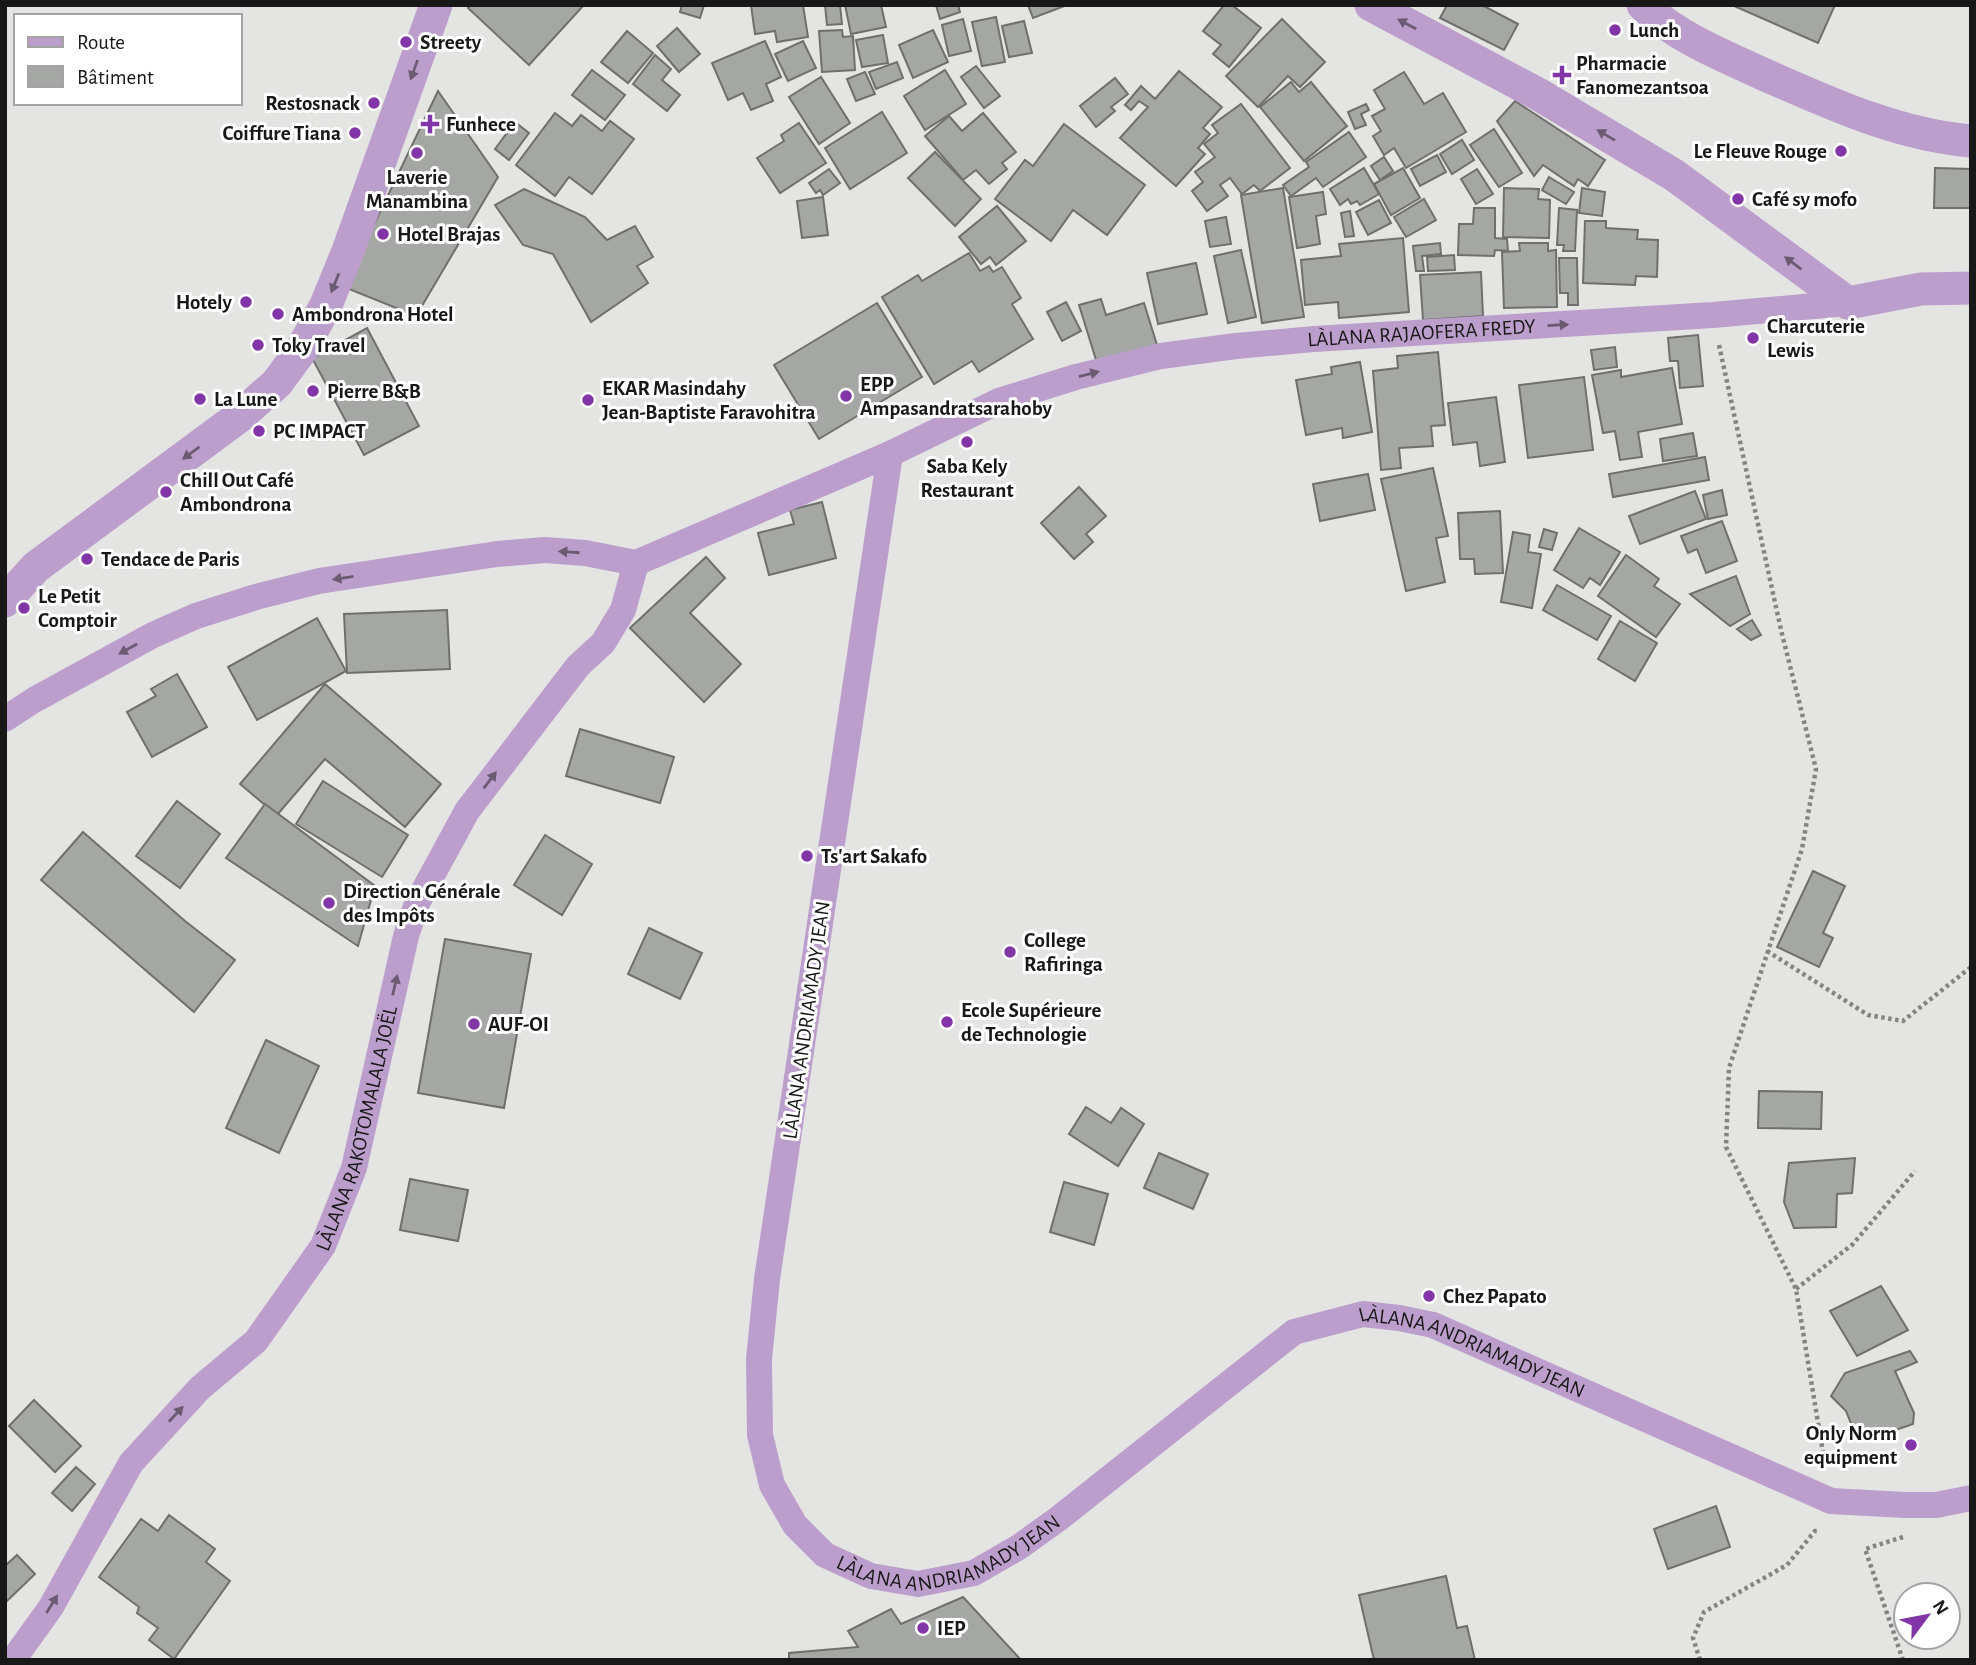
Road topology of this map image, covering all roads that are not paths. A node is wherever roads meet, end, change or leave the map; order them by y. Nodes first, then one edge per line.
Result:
1 (436, 5) edge
2 (1371, 5) edge
3 (1643, 5) edge
4 (1971, 141) edge
5 (1971, 288) edge
6 (1848, 303) junction
7 (1971, 305) edge
8 (890, 454) junction
9 (636, 564) junction
10 (5, 601) edge
11 (5, 719) edge
12 (1971, 1498) edge
13 (13, 1660) edge

1 -> 10 street
6 -> 2 street
3 - 4 street
5 - 6 street
6 - 7 street, LÀLANA RAJAOFERA FREDY
8 -> 6 street, LÀLANA RAJAOFERA FREDY
8 - 9 street, LÀLANA RAJAOFERA FREDY
8 - 12 street, LÀLANA ANDRIAMADY JEAN
9 -> 11 street
13 -> 9 street, LÀLANA RAKOTOMALALA JOËL

